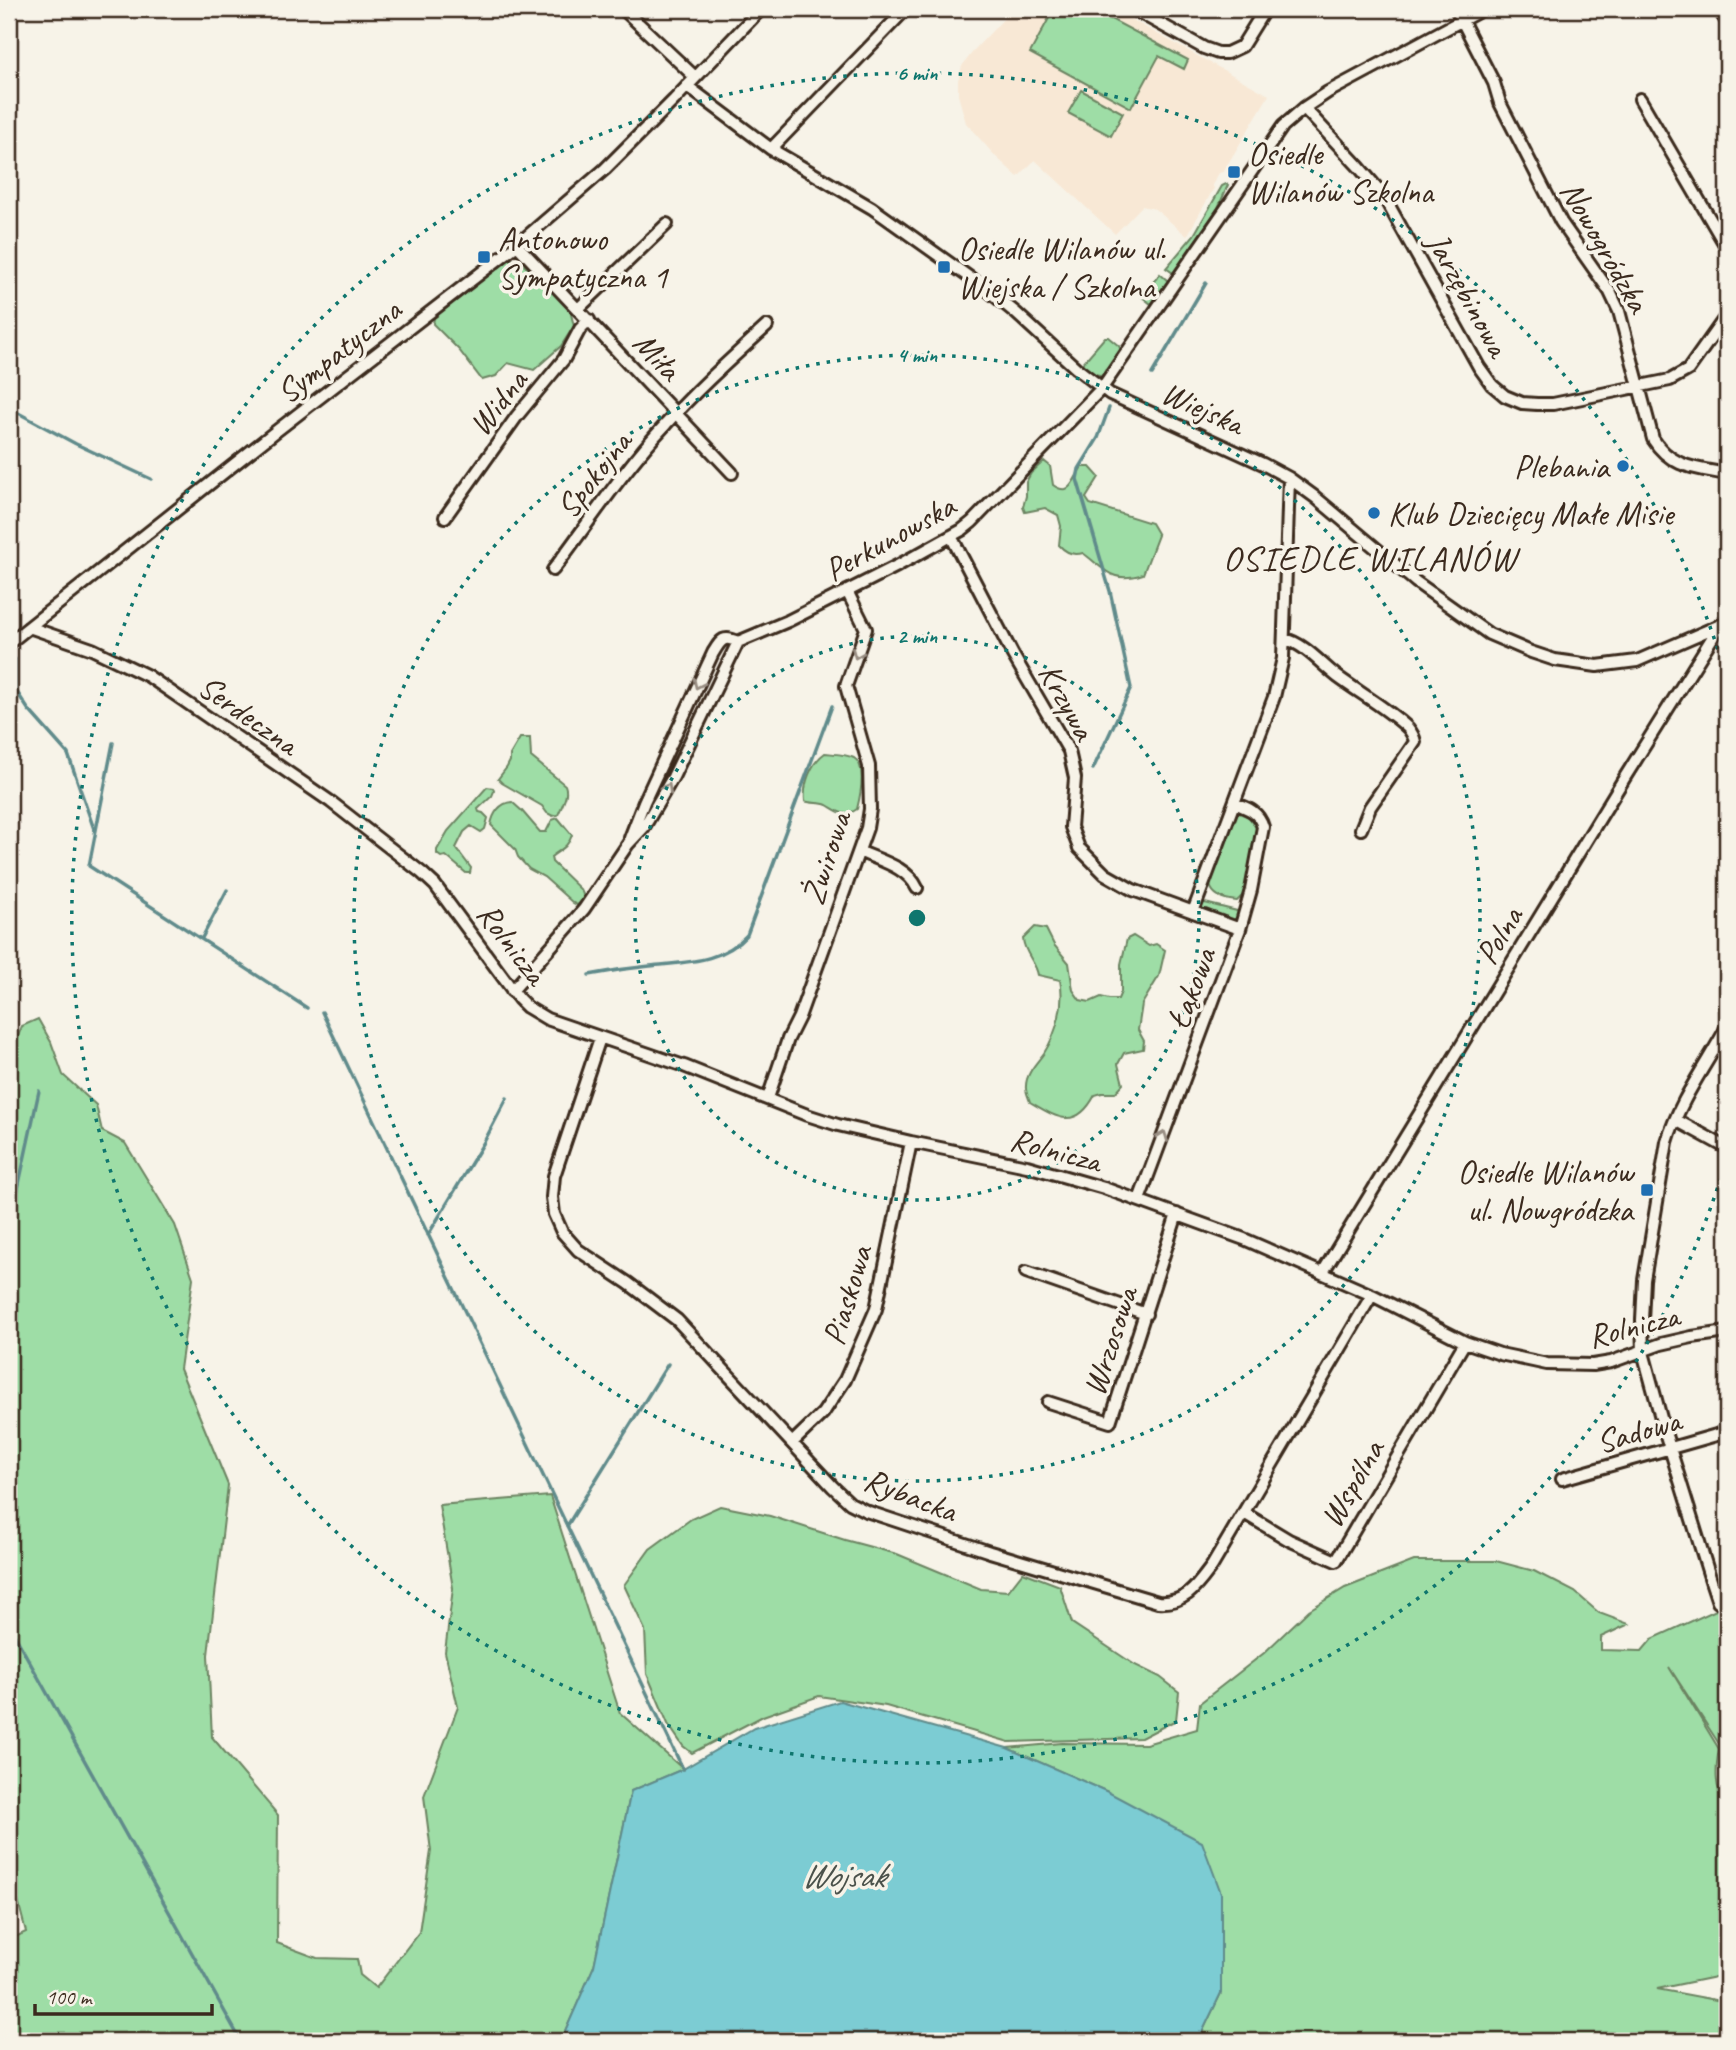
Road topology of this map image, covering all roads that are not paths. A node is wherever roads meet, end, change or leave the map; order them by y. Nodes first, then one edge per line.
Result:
1 (622, 9) edge
2 (761, 9) edge
3 (906, 9) edge
4 (1133, 9) edge
5 (1265, 9) edge
6 (1456, 9) edge
7 (1483, 9) edge
8 (1720, 9) edge
9 (1727, 19) edge
10 (1463, 21) junction
11 (691, 82) junction
12 (1640, 99) dead end
13 (1304, 108) junction
14 (771, 149) junction
15 (667, 224) dead end
16 (517, 244) junction
17 (1727, 248) edge
18 (578, 309) junction
19 (1727, 315) edge
20 (589, 320) junction
21 (767, 326) dead end
22 (1640, 385) junction
23 (1102, 388) junction
24 (677, 412) junction
25 (732, 472) dead end
26 (1727, 474) edge
27 (1289, 478) junction
28 (445, 517) dead end
29 (951, 536) junction
30 (553, 570) dead end
31 (847, 591) junction
32 (1723, 624) edge
33 (29, 627) junction
34 (1285, 639) junction
35 (738, 642) junction
36 (9, 643) edge
37 (1234, 803) junction
38 (1362, 829) dead end
39 (628, 844) junction
40 (859, 851) junction
41 (422, 873) joint
42 (917, 888) dead end
43 (1193, 912) junction
44 (1240, 929) junction
45 (512, 991) junction
46 (1727, 1027) edge
47 (600, 1038) junction
48 (768, 1098) junction
49 (1676, 1120) junction
50 (911, 1142) junction
51 (1727, 1148) edge
52 (1139, 1200) junction
53 (1177, 1214) junction
54 (1026, 1272) dead end
55 (1323, 1272) junction
56 (1372, 1295) junction
57 (1146, 1314) junction
58 (1727, 1332) edge
59 (1465, 1342) junction
60 (1643, 1352) junction
61 (1048, 1402) dead end
62 (1727, 1432) edge
63 (792, 1443) junction
64 (1671, 1448) junction
65 (1562, 1479) dead end
66 (1244, 1513) junction
67 (1723, 1600) edge

1 - 11 street, Wiejska
2 - 11 street, Sympatyczna
3 - 14 street
4 - 5 street
6 - 10 street, Nowogródzka
7 - 10 street, Perkunowska
8 - 9 street
10 - 13 street, Perkunowska
10 - 22 street, Nowogródzka
11 - 14 street, Wiejska
11 - 16 street, Sympatyczna
12 - 17 street
13 - 22 street, Jarzębinowa
13 - 23 street, Perkunowska
14 - 23 street, Wiejska
15 - 18 street
16 - 18 street, Miła
16 - 33 street, Sympatyczna
18 - 20 street, Miła
19 - 22 street, Jarzębinowa
20 - 24 street, Miła
20 - 28 street, Widna
21 - 24 street, Spokojna
22 - 26 street, Nowogródzka
23 - 27 street, Wiejska
23 - 29 street, Perkunowska
24 - 25 street, Miła
24 - 30 street, Spokojna
27 - 32 street, Wiejska
27 - 34 street, Łąkowa
29 - 31 street, Perkunowska
29 - 43 street, Krzywa
31 - 35 street, Perkunowska
31 -> 40 street, Żwirowa
32 - 55 street, Polna
33 - 36 street, Sympatyczna
33 - 41 street, Serdeczna
34 - 37 street, Łąkowa
34 - 38 street
39 -> 35 street, Perkunowska
35 -> 39 street, Perkunowska
37 - 43 street, Łąkowa
37 - 44 street, Łąkowa
39 - 45 street, Perkunowska
40 - 42 street
40 - 48 street, Żwirowa
41 - 45 street, Rolnicza
43 - 44 street, Krzywa
52 -> 44 street, Łąkowa
45 - 47 street, Rolnicza
46 - 49 street
47 - 48 street, Rolnicza
47 - 63 street, Rybacka
48 - 50 street, Rolnicza
49 - 51 street
49 - 60 street
50 - 52 street, Rolnicza
50 - 63 street, Piaskowa
52 - 53 street, Rolnicza
53 - 55 street, Rolnicza
53 - 57 street, Wrzosowa
54 - 57 street
55 - 56 street, Rolnicza
56 - 59 street, Rolnicza
56 - 66 street, Rybacka
57 - 61 street, Wrzosowa
58 - 60 street, Rolnicza
59 - 60 street, Rolnicza
59 - 66 street, Wspólna
60 - 64 street
62 - 64 street, Sadowa
63 - 66 street, Rybacka
64 - 65 street, Sadowa
64 - 67 street

